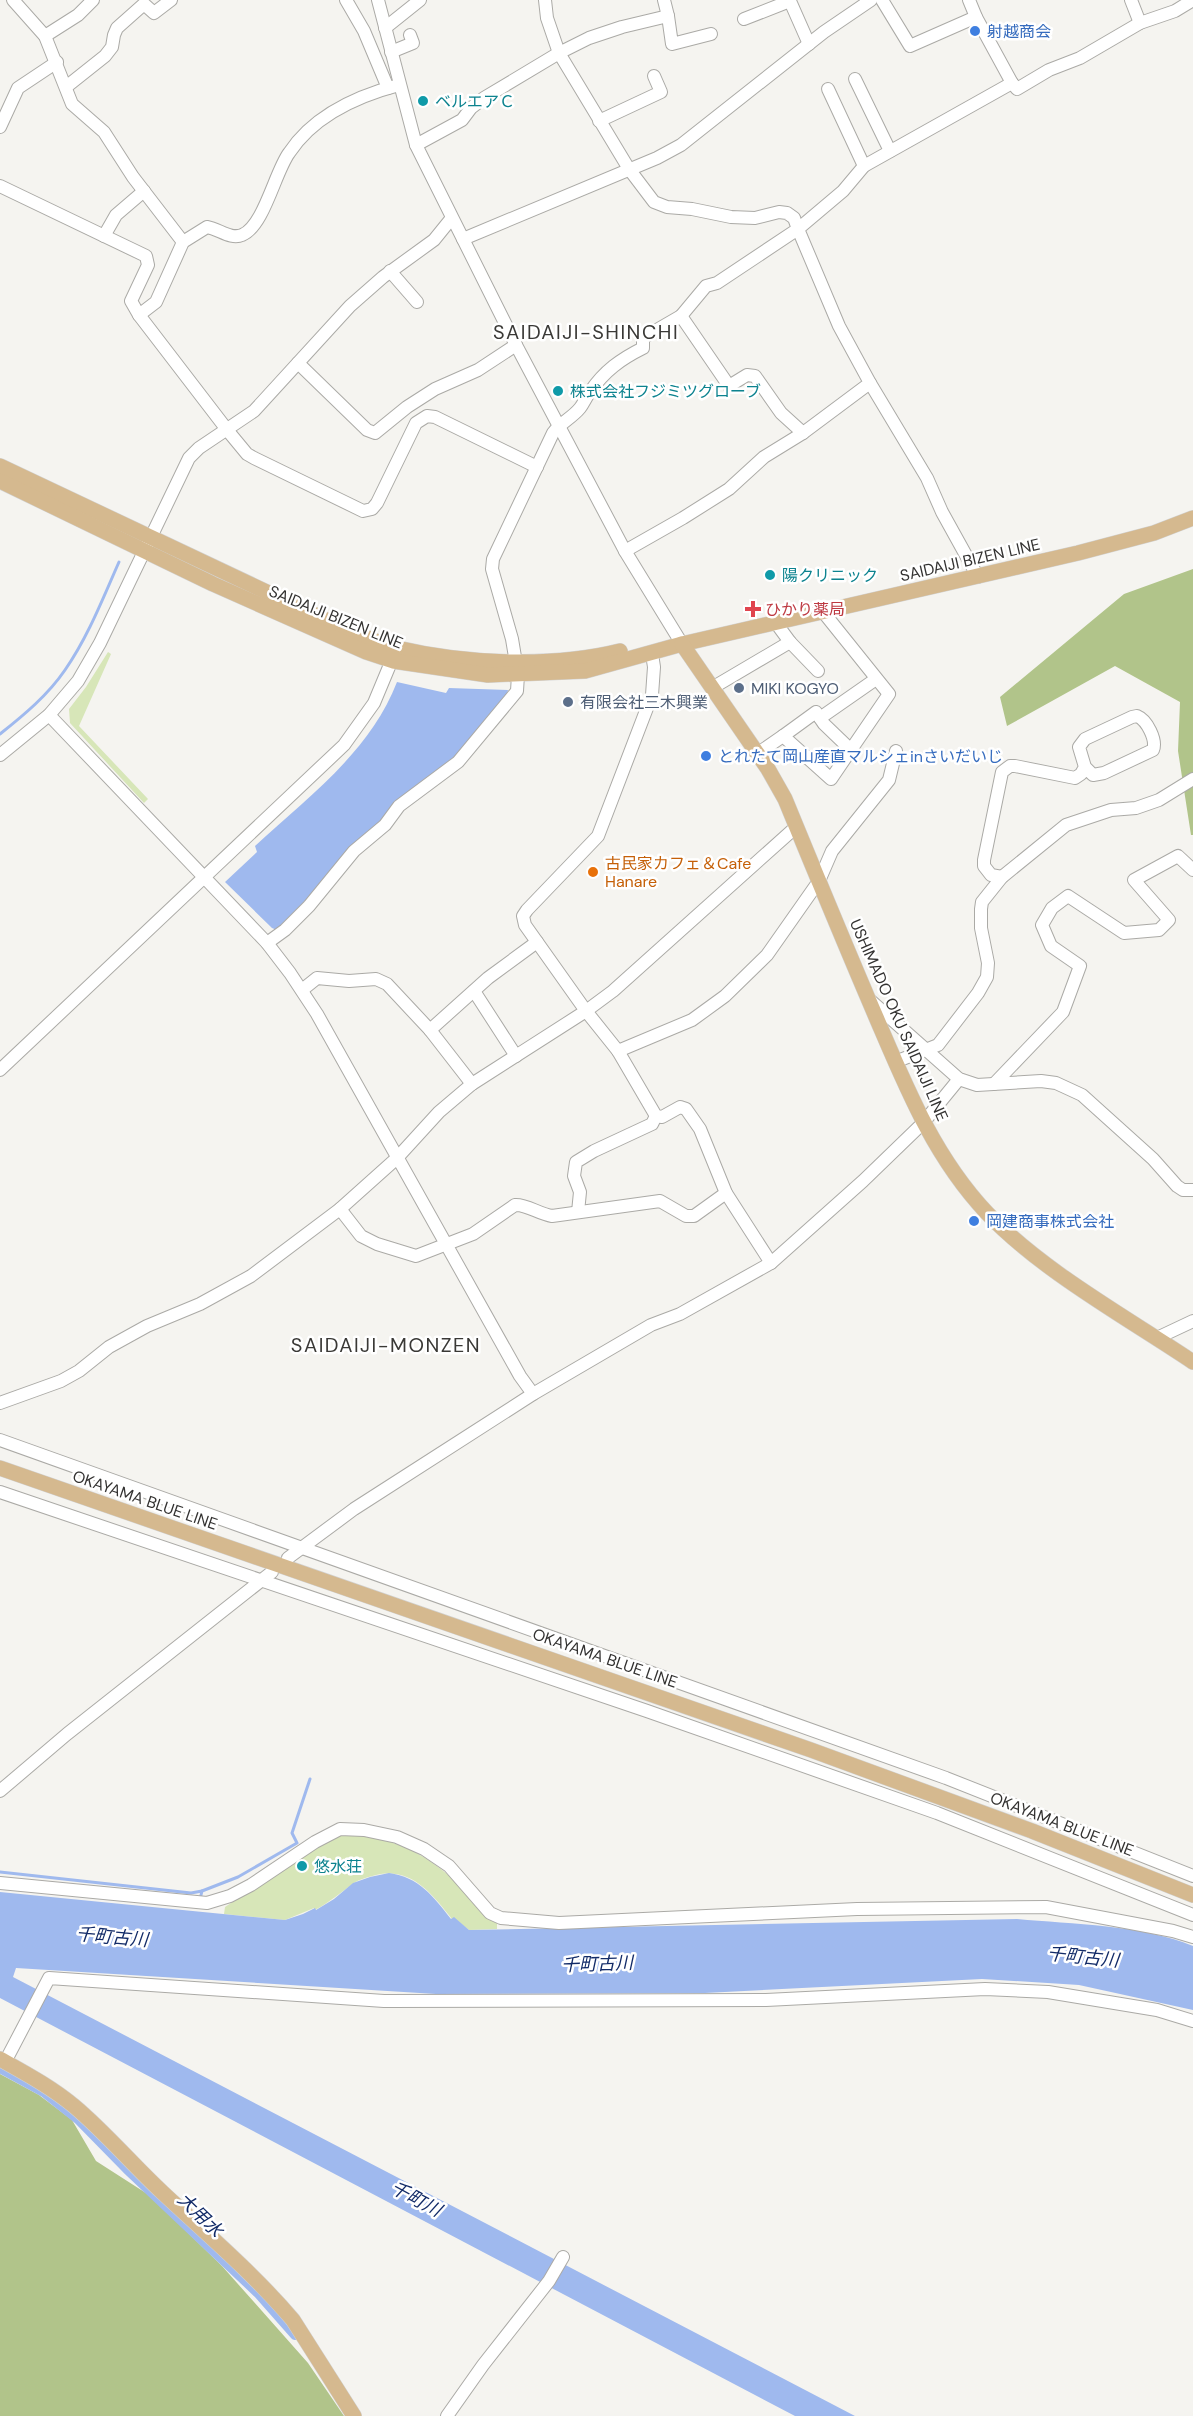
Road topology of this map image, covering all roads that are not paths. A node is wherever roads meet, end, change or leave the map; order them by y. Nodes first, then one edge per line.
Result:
1 (13, 0) edge
2 (93, 0) edge
3 (171, 0) edge
4 (346, 0) edge
5 (378, 0) edge
6 (420, 0) edge
7 (545, 0) edge
8 (664, 0) edge
9 (871, 0) edge
10 (882, 0) edge
11 (969, 0) edge
12 (1131, 0) edge
13 (1192, 0) edge
14 (668, 16) junction
15 (976, 17) junction
16 (744, 20) dead end
17 (1140, 23) junction
18 (385, 28) junction
19 (711, 34) dead end
20 (410, 35) dead end
21 (45, 36) junction
22 (809, 44) junction
23 (391, 52) junction
24 (559, 53) junction
25 (57, 62) junction
26 (654, 76) dead end
27 (855, 79) dead end
28 (1012, 83) junction
29 (394, 86) junction
30 (66, 87) junction
31 (828, 89) dead end
32 (599, 121) junction
33 (0, 127) edge
34 (416, 145) junction
35 (890, 151) junction
36 (864, 166) junction
37 (629, 169) junction
38 (0, 186) edge
39 (144, 191) junction
40 (452, 219) junction
41 (798, 229) junction
42 (104, 236) junction
43 (462, 239) junction
44 (183, 242) junction
45 (390, 272) junction
46 (417, 302) dead end
47 (139, 315) junction
48 (681, 316) junction
49 (516, 345) junction
50 (298, 363) junction
51 (870, 382) junction
52 (558, 425) junction
53 (228, 431) junction
54 (803, 433) junction
55 (0, 466) edge
56 (537, 467) junction
57 (0, 481) edge
58 (1193, 518) edge
59 (147, 544) junction
60 (625, 551) junction
61 (978, 577) junction
62 (825, 613) junction
63 (776, 623) junction
64 (790, 642) junction
65 (682, 644) junction
66 (652, 654) junction
67 (394, 655) junction
68 (517, 668) junction
69 (818, 671) dead end
70 (876, 679) junction
71 (712, 688) junction
72 (49, 715) junction
73 (820, 718) junction
74 (783, 736) junction
75 (851, 750) junction
76 (896, 751) dead end
77 (757, 754) junction
78 (0, 755) edge
79 (1084, 767) junction
80 (1193, 778) edge
81 (796, 827) junction
82 (1193, 870) edge
83 (1002, 877) junction
84 (205, 878) junction
85 (819, 881) junction
86 (537, 942) junction
87 (267, 944) junction
88 (302, 990) junction
89 (474, 991) junction
90 (868, 998) junction
91 (586, 1011) junction
92 (430, 1030) junction
93 (618, 1051) junction
94 (926, 1051) junction
95 (516, 1056) junction
96 (895, 1062) junction
97 (0, 1070) edge
98 (959, 1079) junction
99 (472, 1084) junction
100 (994, 1084) junction
101 (656, 1116) junction
102 (923, 1123) junction
103 (398, 1158) junction
104 (1193, 1190) edge
105 (726, 1193) junction
106 (340, 1209) junction
107 (578, 1212) junction
108 (446, 1245) junction
109 (771, 1263) junction
110 (1193, 1321) edge
111 (1158, 1338) junction
112 (1193, 1362) edge
113 (533, 1394) junction
114 (0, 1403) edge
115 (0, 1440) edge
116 (0, 1468) edge
117 (0, 1492) edge
118 (303, 1548) junction
119 (288, 1558) dead end
120 (272, 1572) dead end
121 (261, 1581) junction
122 (0, 1791) edge
123 (1193, 1876) edge
124 (0, 1882) edge
125 (1193, 1895) edge
126 (1193, 1915) edge
127 (1193, 1937) edge
128 (1193, 2021) edge
129 (2, 2061) edge
130 (563, 2257) dead end
131 (354, 2416) edge
132 (447, 2416) edge

1 - 21 street
2 - 21 street
3 - 30 street
4 - 29 street
5 - 18 street
6 - 18 street
7 - 24 street
8 - 14 street
9 - 22 street
10 - 15 street
11 - 15 street
12 - 17 street
13 - 17 street
14 - 19 street
14 - 24 street
15 - 28 street
16 - 22 street
17 - 28 street
18 - 23 street
20 - 23 street
21 - 25 street
22 - 37 street
23 - 29 street
24 - 32 street
24 - 34 street
25 - 30 street
25 - 33 street
26 - 32 street
27 - 35 street
28 - 35 street
29 - 34 street
29 - 44 street
30 - 39 street
31 - 36 street
32 - 37 street
34 - 40 street
35 - 36 street
36 - 41 street
37 - 41 street
37 - 43 street
38 - 42 street
39 - 42 street
39 - 44 street
40 - 43 street
40 - 45 street
41 - 48 street
41 - 51 street
42 - 47 street
43 - 49 street
44 - 47 street
45 - 46 street
45 - 50 street
47 - 53 street
48 - 52 street
48 - 54 street
49 - 50 street
49 - 52 street
50 - 53 street
51 - 54 street
51 - 61 street
52 - 56 street
52 - 60 street
53 - 56 street
53 - 59 street
54 - 60 street
55 - 59 main road, SAIDAIJI BIZEN LINE
56 - 68 street
57 - 59 main road, SAIDAIJI BIZEN LINE
58 - 61 main road, SAIDAIJI BIZEN LINE
59 - 67 main road, SAIDAIJI BIZEN LINE
59 - 72 street
60 - 65 street
61 - 62 main road, SAIDAIJI BIZEN LINE
62 - 63 main road, SAIDAIJI BIZEN LINE
62 - 70 street
63 - 64 street
63 - 65 main road, SAIDAIJI BIZEN LINE
64 - 69 street
64 - 71 street
65 - 66 main road, SAIDAIJI BIZEN LINE
65 - 68 main road, SAIDAIJI BIZEN LINE
65 - 71 main road, USHIMADO OKU SAIDAIJI LINE
66 - 68 main road, SAIDAIJI BIZEN LINE
66 - 86 street
67 - 68 main road, SAIDAIJI BIZEN LINE
67 - 84 street
68 - 87 street
70 - 73 street
70 - 75 street
71 - 77 main road, USHIMADO OKU SAIDAIJI LINE
72 - 78 street
72 - 84 street
73 - 74 street
73 - 75 street
74 - 75 street
74 - 77 street
76 - 85 street
77 - 81 main road, USHIMADO OKU SAIDAIJI LINE
79 - 79 street
79 - 83 street
80 - 83 street
81 - 85 main road, USHIMADO OKU SAIDAIJI LINE
81 - 91 street
82 - 100 street
83 - 94 street
84 - 87 street
84 - 97 street
85 - 90 main road, USHIMADO OKU SAIDAIJI LINE
85 - 93 street
86 - 89 street
86 - 91 street
87 - 88 street
88 - 92 street
88 - 103 street
89 - 92 street
89 - 95 street
90 - 94 street
90 - 96 main road, USHIMADO OKU SAIDAIJI LINE
91 - 93 street
91 - 95 street
92 - 99 street
93 - 101 street
94 - 96 street
94 - 98 street
95 - 99 street
96 - 102 main road, USHIMADO OKU SAIDAIJI LINE
98 - 100 street
98 - 102 street
99 - 103 street
100 - 104 street
101 - 105 street
101 - 107 street
102 - 109 street
102 - 111 main road, USHIMADO OKU SAIDAIJI LINE
103 - 106 street
103 - 108 street
105 - 107 street
105 - 109 street
106 - 108 street
106 - 114 street
107 - 108 street
108 - 113 street
109 - 113 street
110 - 111 street
111 - 112 main road, USHIMADO OKU SAIDAIJI LINE
113 - 118 street
115 - 118 street
116 - 125 main road, OKAYAMA BLUE LINE
117 - 121 street
118 - 119 street
118 - 123 street
120 - 121 street
121 - 122 street
121 - 126 street
124 - 127 street
128 - 129 street
129 - 131 main road
130 - 132 street

